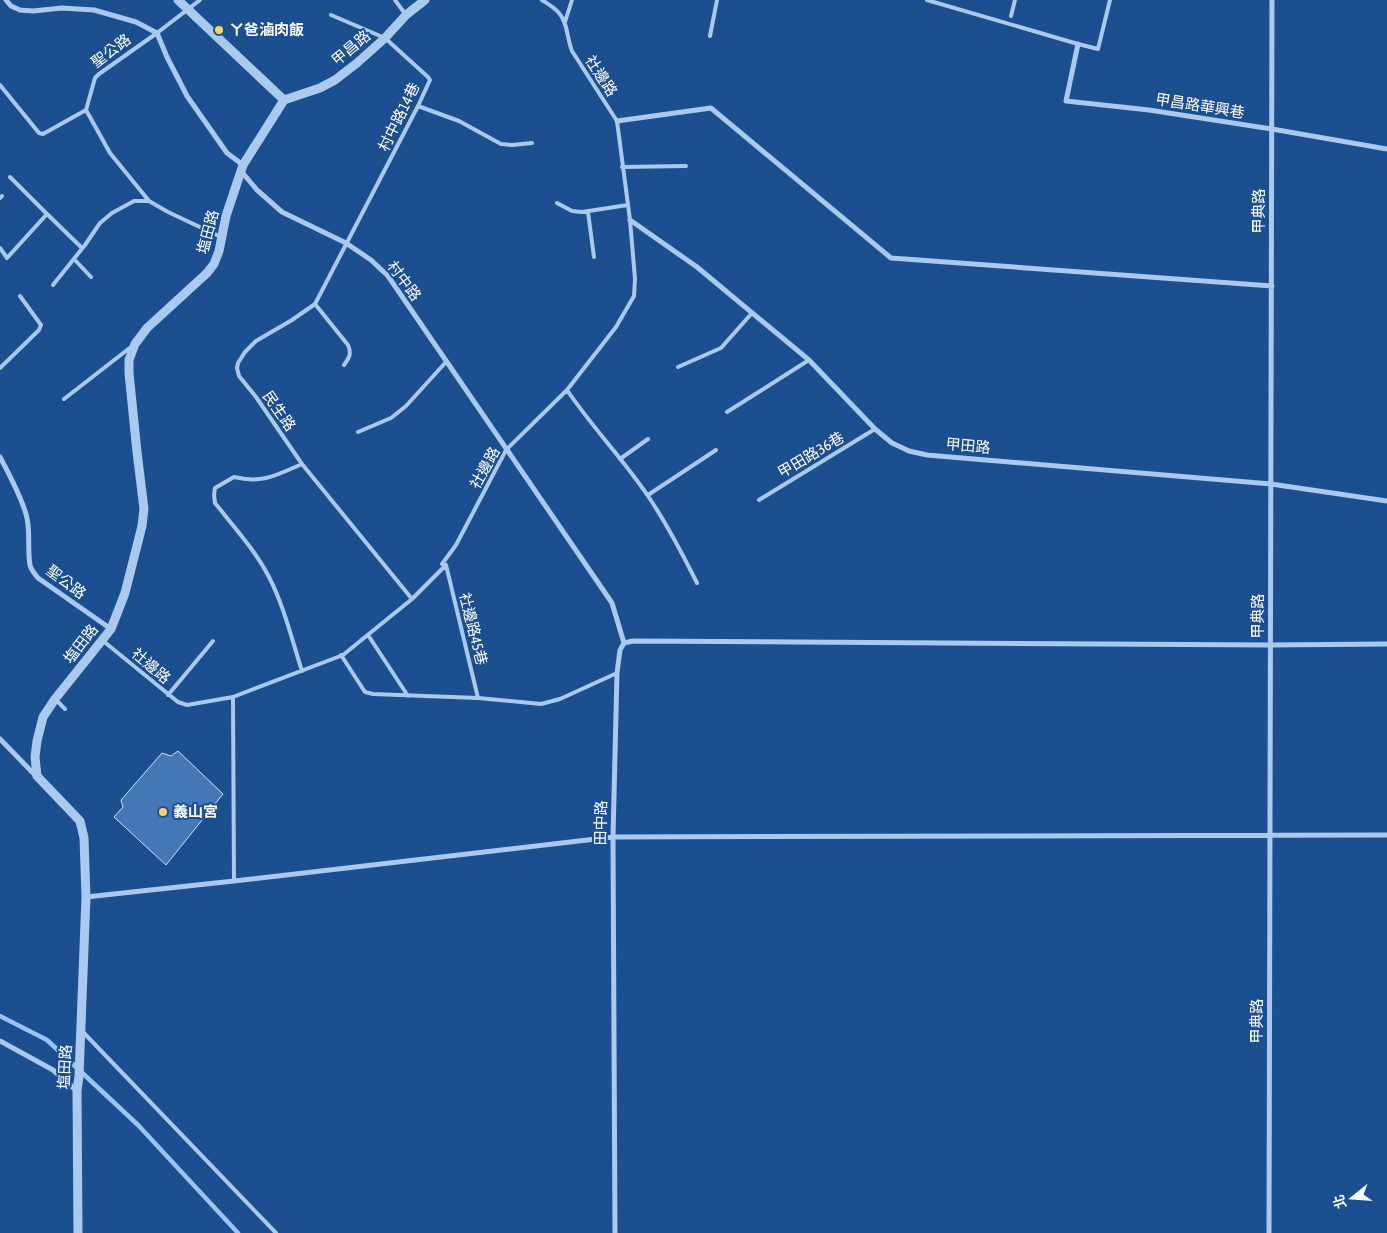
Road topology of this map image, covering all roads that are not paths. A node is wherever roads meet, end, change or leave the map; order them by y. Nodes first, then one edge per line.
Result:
1 (6, 0) edge
2 (178, 0) edge
3 (200, 0) edge
4 (395, 0) edge
5 (424, 0) edge
6 (542, 0) edge
7 (572, 0) edge
8 (717, 0) edge
9 (927, 0) edge
10 (1015, 0) edge
11 (1110, 0) edge
12 (1272, 0) edge
13 (188, 9) junction
14 (331, 15) dead end
15 (406, 15) junction
16 (1011, 16) dead end
17 (565, 22) junction
18 (157, 33) junction
19 (710, 36) dead end
20 (385, 38) junction
21 (1078, 44) junction
22 (0, 85) edge
23 (284, 100) junction
24 (418, 106) junction
25 (86, 110) junction
26 (617, 121) junction
27 (1272, 129) junction
28 (532, 143) dead end
29 (1387, 149) edge
30 (686, 166) dead end
31 (622, 167) junction
32 (242, 168) junction
33 (10, 176) dead end
34 (150, 201) junction
35 (557, 203) dead end
36 (628, 205) junction
37 (588, 212) junction
38 (47, 214) junction
39 (630, 220) junction
40 (221, 237) junction
41 (347, 244) junction
42 (0, 248) edge
43 (82, 248) junction
44 (594, 257) dead end
45 (74, 259) junction
46 (91, 277) dead end
47 (53, 285) dead end
48 (1272, 286) junction
49 (20, 296) dead end
50 (315, 304) junction
51 (752, 313) junction
52 (135, 344) junction
53 (809, 360) junction
54 (446, 362) junction
55 (344, 365) dead end
56 (678, 367) dead end
57 (0, 368) edge
58 (567, 390) junction
59 (64, 399) dead end
60 (727, 412) dead end
61 (875, 429) junction
62 (358, 432) dead end
63 (648, 439) dead end
64 (506, 450) junction
65 (716, 450) dead end
66 (0, 457) edge
67 (620, 459) junction
68 (302, 464) junction
69 (1271, 484) junction
70 (648, 495) junction
71 (759, 500) dead end
72 (1387, 502) edge
73 (446, 565) junction
74 (697, 583) dead end
75 (412, 599) junction
76 (111, 629) junction
77 (368, 635) junction
78 (102, 640) junction
79 (213, 641) dead end
80 (624, 643) junction
81 (1387, 644) edge
82 (1270, 645) junction
83 (341, 656) junction
84 (302, 671) junction
85 (617, 673) junction
86 (168, 694) junction
87 (408, 696) junction
88 (232, 697) junction
89 (478, 698) junction
90 (55, 699) junction
91 (65, 709) dead end
92 (0, 739) edge
93 (37, 776) junction
94 (1387, 835) edge
95 (1270, 836) junction
96 (613, 837) junction
97 (234, 881) junction
98 (86, 896) junction
99 (81, 1030) junction
100 (0, 1041) edge
101 (77, 1091) junction
102 (78, 1233) edge
103 (276, 1233) edge
104 (615, 1233) edge
105 (1268, 1233) edge

1 - 18 street
2 - 13 street
3 - 13 lane, 聖公路
4 - 15 lane
5 - 15 street, 甲昌路
6 - 17 lane
7 - 17 lane
8 - 19 lane
9 - 21 lane
10 - 16 lane
11 - 21 lane
12 - 27 street, 甲典路
13 - 18 lane, 聖公路
13 - 23 street
14 - 20 lane, 村中路14巷
15 - 20 street, 甲昌路
17 - 26 lane, 社邊路
18 - 25 lane, 聖公路
18 - 32 street, 村中路
20 - 23 street, 甲昌路
20 - 24 lane, 村中路14巷
21 - 27 street, 甲昌路華興巷
22 - 25 lane
23 - 32 street, 塩田路
24 - 28 lane
24 - 41 lane, 村中路14巷
25 - 34 lane
26 - 31 lane, 社邊路
26 - 48 street
27 - 29 street, 甲昌路華興巷
27 - 48 street, 甲典路
30 - 31 lane
31 - 36 lane, 社邊路
32 - 40 street, 塩田路
32 - 41 street, 村中路
33 - 38 lane
34 - 40 lane
34 - 43 lane
35 - 37 lane
36 - 37 lane
36 - 39 lane, 社邊路
37 - 44 lane
38 - 42 lane
38 - 43 lane
39 - 51 street, 甲田路
39 - 58 lane, 社邊路
40 - 52 street, 塩田路
41 - 50 lane, 民生路
41 - 54 street, 村中路
43 - 45 lane
45 - 46 lane
45 - 47 lane
48 - 69 street, 甲典路
49 - 57 lane
50 - 55 lane
50 - 68 lane, 民生路
51 - 53 street, 甲田路
51 - 56 lane
52 - 59 lane
52 - 76 street, 塩田路
53 - 60 lane
53 - 61 street, 甲田路
54 - 62 lane
54 - 64 street, 村中路
58 - 64 lane, 社邊路
58 - 67 lane
61 - 69 street, 甲田路
61 - 71 lane, 甲田路36巷
63 - 67 lane
64 - 73 lane, 社邊路
64 - 80 street
65 - 70 lane
66 - 76 street, 聖公路
67 - 70 lane
68 - 75 lane, 民生路
68 - 84 lane
69 - 72 street, 甲田路
69 - 82 street, 甲典路
70 - 74 lane
73 - 75 lane, 社邊路
73 - 89 lane, 社邊路45巷
75 - 77 lane, 社邊路
76 - 78 street, 塩田路
77 - 83 lane, 社邊路
77 - 87 lane
78 - 86 lane, 社邊路
78 - 90 street, 塩田路
79 - 86 lane
80 - 82 street
80 - 85 street, 田中路
81 - 82 street
82 - 95 street, 甲典路
83 - 84 lane, 社邊路
83 - 87 lane
84 - 88 lane, 社邊路
85 - 89 lane
85 - 96 street, 田中路
86 - 88 lane, 社邊路
87 - 89 lane
88 - 97 lane
90 - 91 lane
90 - 93 street, 塩田路
92 - 93 street
93 - 98 street, 塩田路
94 - 95 street
95 - 96 street
95 - 105 street, 甲典路
96 - 97 street
96 - 104 street, 田中路
97 - 98 street
98 - 99 street, 塩田路
99 - 101 street, 塩田路
99 - 103 lane
100 - 101 street
101 - 102 street, 塩田路

